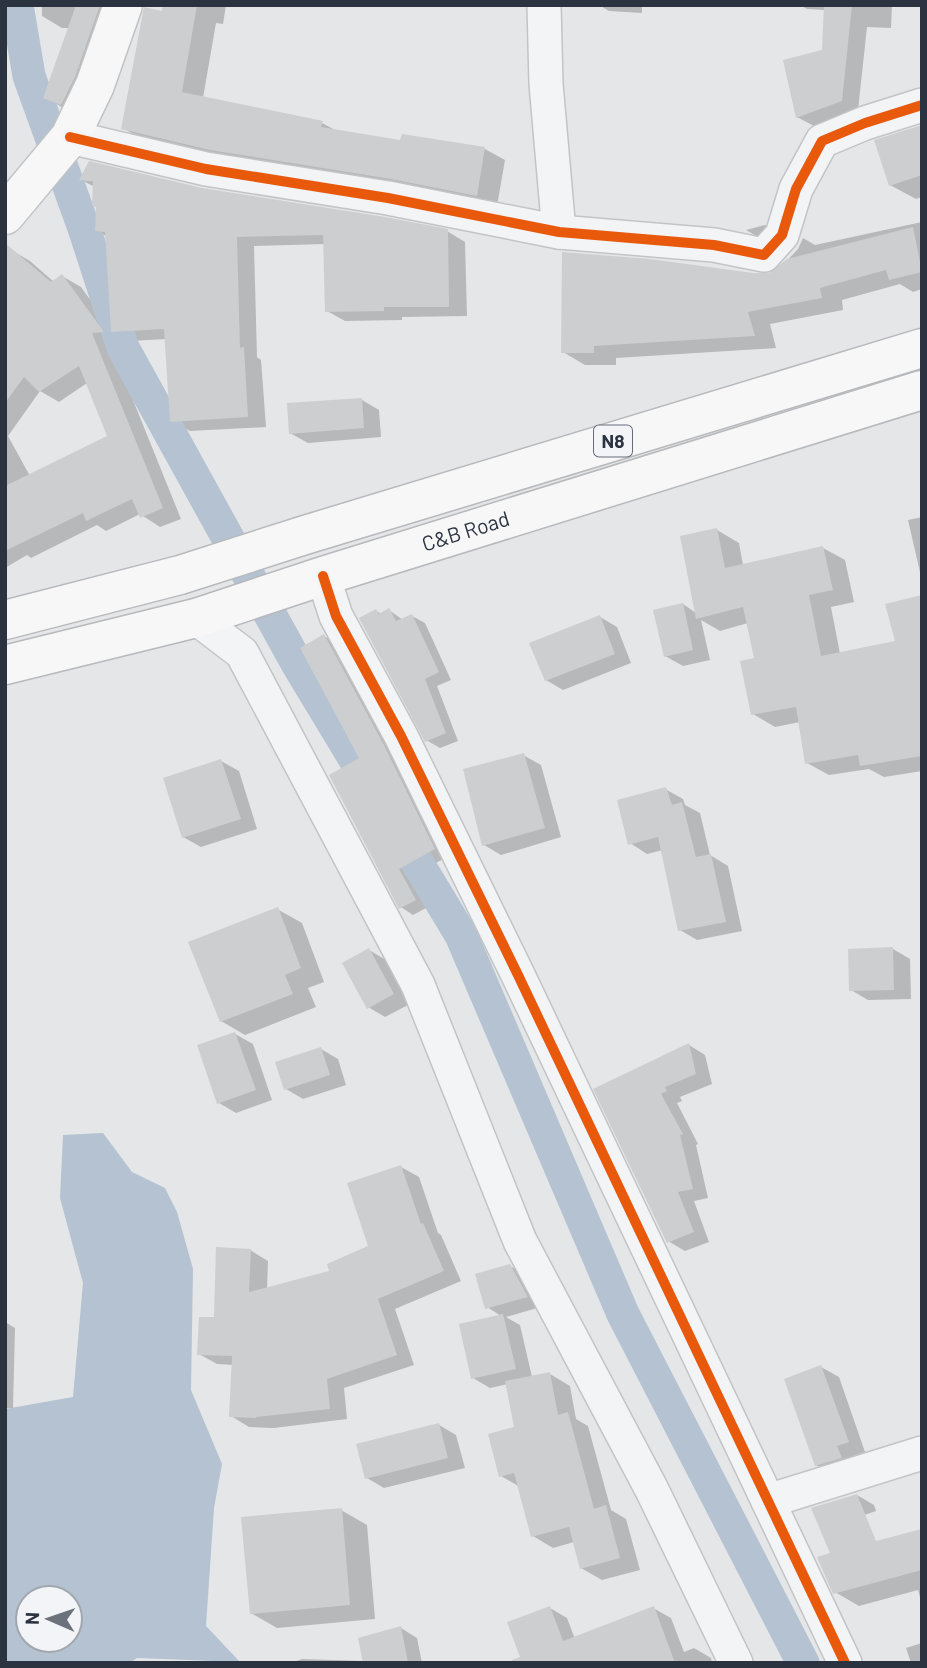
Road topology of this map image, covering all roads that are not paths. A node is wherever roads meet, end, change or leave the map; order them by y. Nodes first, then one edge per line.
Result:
1 (123, 5) edge
2 (544, 5) edge
3 (922, 105) edge
4 (70, 137) junction
5 (5, 215) edge
6 (559, 232) junction
7 (922, 348) edge
8 (922, 390) edge
9 (323, 576) junction
10 (196, 618) junction
11 (5, 620) edge
12 (5, 665) edge
13 (922, 1453) edge
14 (768, 1501) junction
15 (736, 1663) edge
16 (845, 1663) edge

1 - 4 main road
2 - 6 street
3 - 6 street
4 - 5 main road
4 - 6 street
7 - 11 main road, C&B Road / N8
8 - 9 main road, C&B Road / N8
9 - 10 main road, C&B Road / N8
9 - 14 street
10 - 12 main road, C&B Road / N8
10 - 15 street
13 - 14 street
14 - 16 street

